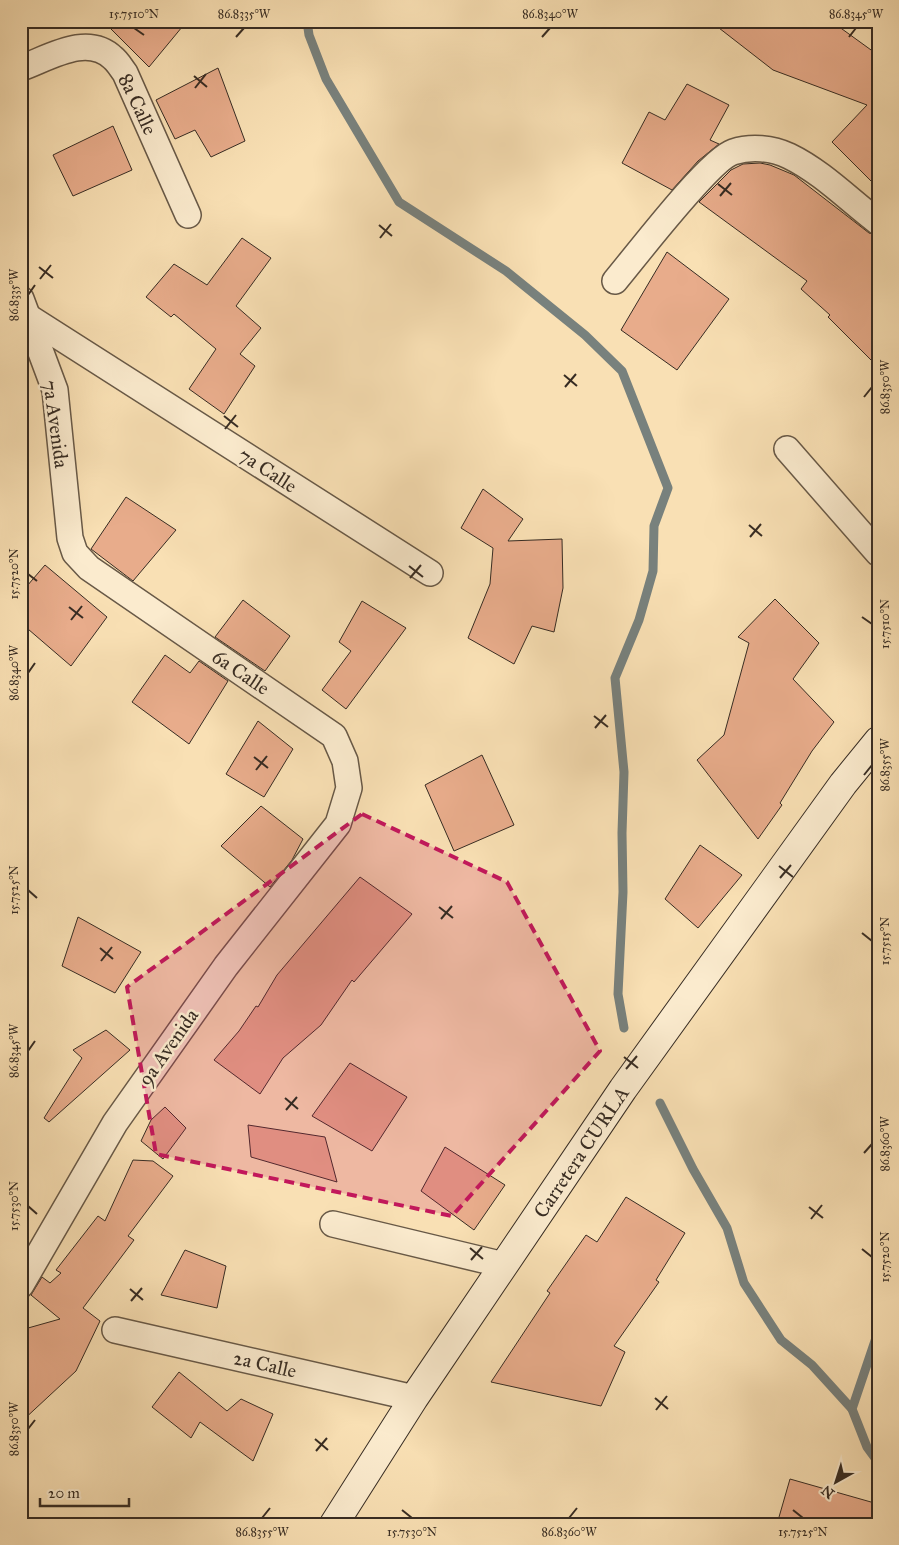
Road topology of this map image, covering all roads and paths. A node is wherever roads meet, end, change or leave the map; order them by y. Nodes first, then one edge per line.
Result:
1 (21, 68) edge
2 (188, 215) dead end
3 (878, 222) edge
4 (615, 281) dead end
5 (26, 309) edge
6 (787, 449) dead end
7 (75, 553) joint
8 (878, 553) edge
9 (430, 573) dead end
10 (878, 741) edge
11 (338, 824) joint
12 (333, 1224) dead end
13 (504, 1265) junction
14 (21, 1286) edge
15 (115, 1330) dead end
16 (414, 1398) junction
17 (334, 1524) edge

1 - 2 street, 8a Calle
3 - 4 street
5 - 7 street, 7a Avenida
5 - 9 street, 7a Calle
6 - 8 street
7 - 11 street, 6a Calle
10 - 13 main road, Carretera CURLA
11 - 14 street, 9a Avenida
12 - 13 street
13 - 16 main road, Carretera CURLA
15 - 16 street, 2a Calle
16 - 17 main road, Carretera CURLA

